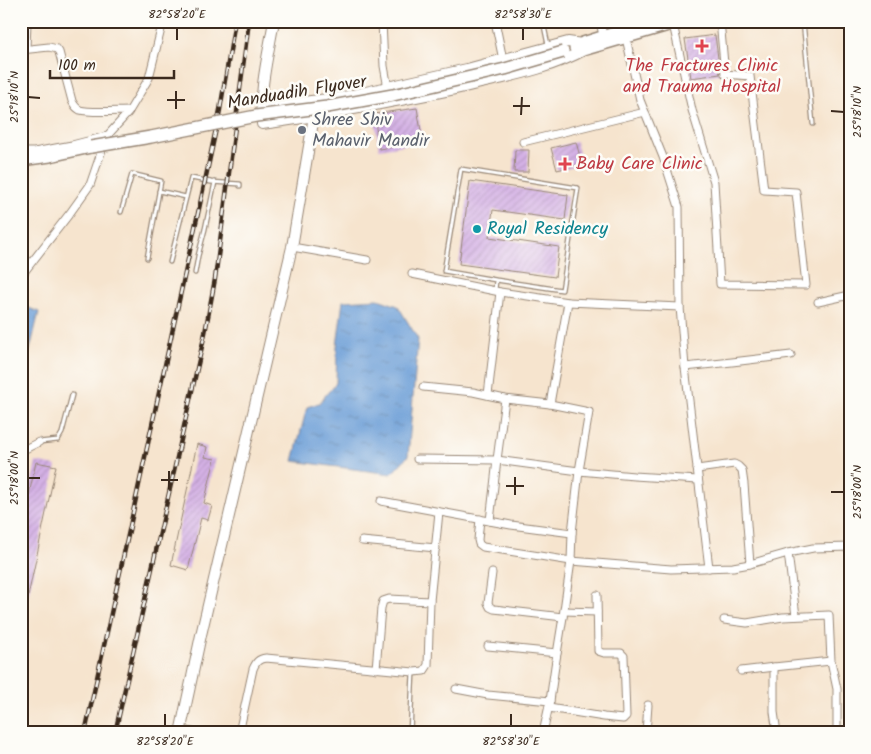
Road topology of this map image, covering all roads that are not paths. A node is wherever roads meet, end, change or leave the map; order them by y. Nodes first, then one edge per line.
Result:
1 (27, 21) edge
2 (163, 21) edge
3 (274, 21) edge
4 (382, 21) edge
5 (495, 21) edge
6 (543, 21) edge
7 (600, 21) edge
8 (653, 21) edge
9 (720, 21) edge
10 (803, 21) edge
11 (678, 23) edge
12 (603, 36) junction
13 (626, 38) junction
14 (548, 47) junction
15 (581, 47) junction
16 (24, 50) edge
17 (503, 60) junction
18 (388, 88) junction
19 (315, 101) junction
20 (262, 107) junction
21 (129, 110) junction
22 (645, 112) junction
23 (314, 116) junction
24 (813, 124) dead end
25 (107, 136) junction
26 (523, 142) dead end
27 (21, 152) edge
28 (21, 160) edge
29 (215, 182) junction
30 (240, 186) dead end
31 (159, 191) junction
32 (186, 198) junction
33 (121, 212) dead end
34 (292, 247) junction
35 (147, 258) dead end
36 (367, 260) dead end
37 (170, 262) dead end
38 (194, 273) dead end
39 (412, 274) dead end
40 (21, 276) edge
41 (496, 280) junction
42 (498, 292) junction
43 (850, 295) edge
44 (568, 302) junction
45 (818, 302) dead end
46 (680, 307) junction
47 (791, 355) dead end
48 (685, 367) junction
49 (423, 387) dead end
50 (72, 395) dead end
51 (488, 395) junction
52 (505, 399) junction
53 (550, 404) junction
54 (39, 442) joint
55 (21, 452) edge
56 (417, 459) dead end
57 (497, 460) junction
58 (697, 469) junction
59 (579, 471) junction
60 (698, 480) junction
61 (381, 501) dead end
62 (439, 512) junction
63 (480, 519) junction
64 (490, 521) junction
65 (572, 533) junction
66 (362, 541) dead end
67 (850, 547) edge
68 (436, 548) junction
69 (788, 553) junction
70 (571, 561) junction
71 (750, 564) junction
72 (709, 568) junction
73 (492, 573) dead end
74 (598, 595) dead end
75 (430, 601) junction
76 (597, 612) junction
77 (564, 614) junction
78 (796, 616) junction
79 (724, 620) dead end
80 (488, 646) dead end
81 (557, 653) junction
82 (831, 661) junction
83 (774, 666) junction
84 (376, 669) junction
85 (741, 671) dead end
86 (414, 672) junction
87 (456, 689) dead end
88 (549, 705) junction
89 (648, 705) dead end
90 (180, 731) edge
91 (197, 733) edge
92 (238, 733) edge
93 (410, 733) edge
94 (543, 733) edge
95 (646, 733) edge
96 (777, 733) edge
97 (837, 733) edge

1 - 16 street
2 - 21 street
3 - 20 street
4 - 18 street
5 - 17 street
6 - 14 lane
7 - 12 street
8 - 12 main road
9 - 11 street
10 - 24 lane
11 - 13 main road
12 - 15 main road
13 - 15 main road
13 - 22 street
14 - 15 street
14 - 17 street
15 - 23 street
15 - 28 main road, Manduadih Flyover, bridge
16 - 21 street
17 - 18 street
18 - 19 street
19 - 20 street
19 - 23 street
20 - 23 street
21 - 25 street
22 - 26 street
22 - 46 street
23 - 34 street
25 - 27 street
25 - 40 street
29 - 30 lane
29 - 32 lane
29 - 38 lane
31 - 32 lane
31 - 33 lane
31 - 35 lane
32 - 37 lane
34 - 36 street
34 - 90 street
39 - 42 street
41 - 41 lane
41 - 42 lane
42 - 44 street
42 - 51 street
43 - 45 street
44 - 46 street
44 - 53 street
46 - 48 street
47 - 48 street
48 - 58 street
49 - 51 street
50 - 54 lane
51 - 52 street
52 - 53 street
52 - 57 street
53 - 59 street
54 - 55 street
56 - 57 street
57 - 59 street
57 - 64 street
58 - 60 street
58 - 71 street
59 - 60 street
59 - 65 street
60 - 72 street
61 - 62 street
62 - 63 street
62 - 68 street
63 - 64 street
63 - 70 street
64 - 65 street
65 - 70 street
66 - 68 street
67 - 69 street
68 - 75 street
69 - 71 street
69 - 78 street
70 - 72 street
70 - 77 street
71 - 72 street
73 - 77 street
74 - 76 street
75 - 84 street
75 - 86 street
76 - 77 street
76 - 88 street
77 - 81 street
78 - 79 street
78 - 82 street
80 - 81 street
81 - 88 street
82 - 83 street
82 - 97 street
83 - 85 street
83 - 96 street
84 - 86 street
84 - 92 street
86 - 93 lane
87 - 88 street
88 - 94 street
89 - 95 street
90 - 91 street

